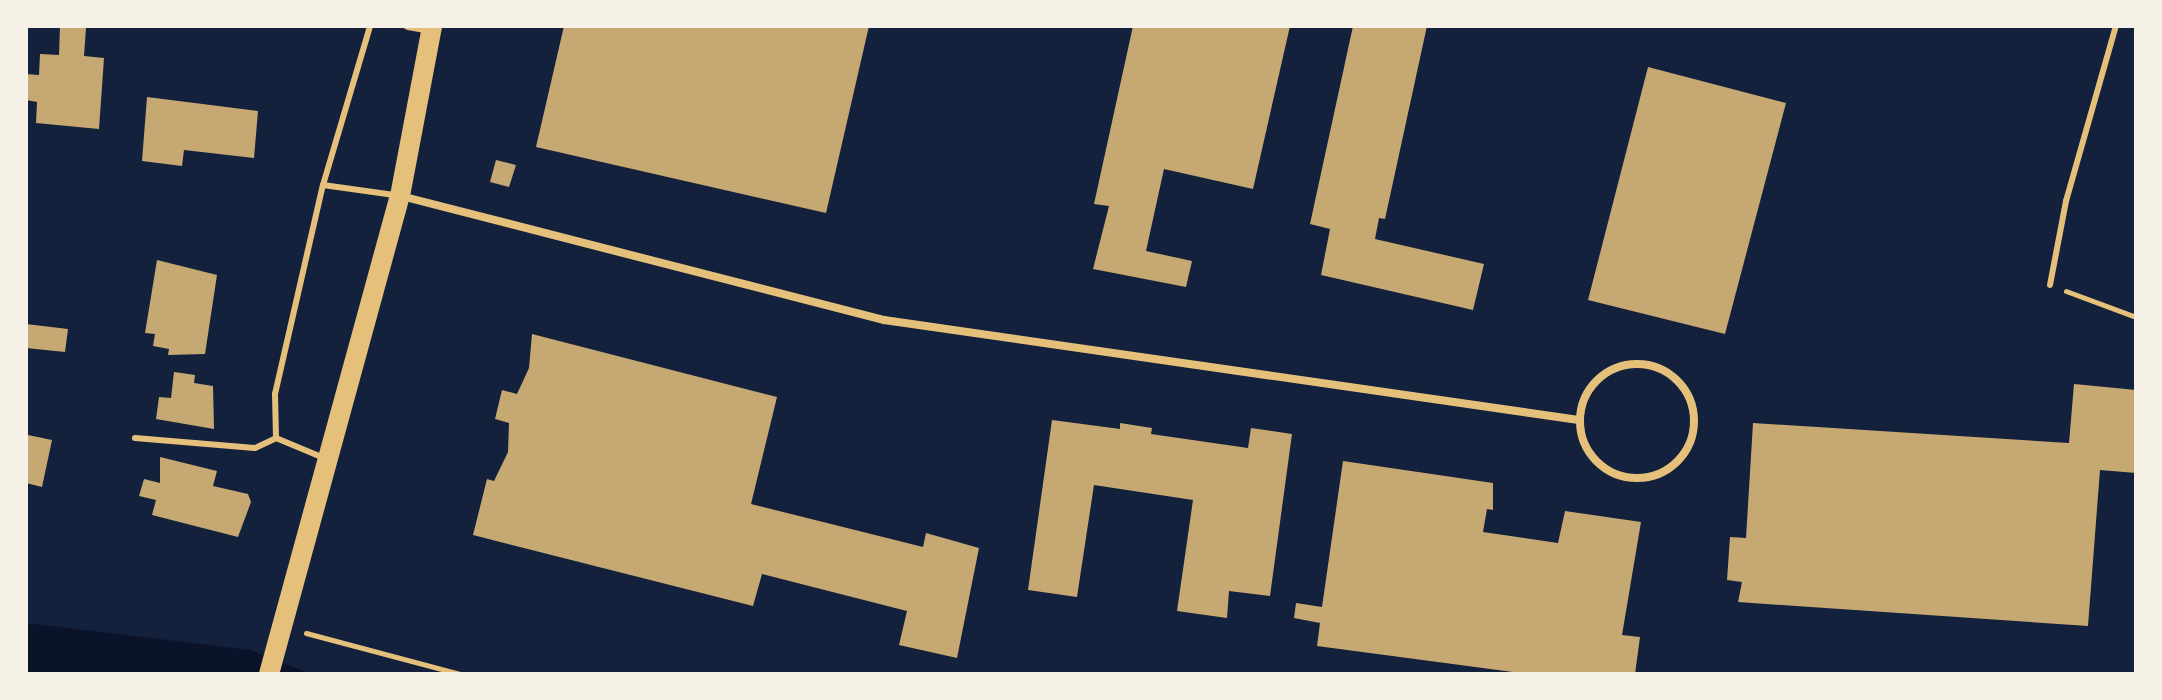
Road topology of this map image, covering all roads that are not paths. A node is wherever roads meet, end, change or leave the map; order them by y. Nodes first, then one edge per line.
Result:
1 (370, 26) edge
2 (408, 26) edge
3 (2116, 26) edge
4 (431, 28) edge
5 (323, 185) junction
6 (400, 196) junction
7 (2050, 285) road end
8 (1579, 420) junction
9 (135, 438) dead end
10 (276, 438) junction
11 (330, 461) junction
12 (269, 674) edge

1 - 5 lane
2 - 4 street
3 - 7 lane
4 - 6 main road
5 - 6 lane
5 - 10 lane
6 - 8 street
6 - 11 main road
8 - 8 street
9 - 10 lane
10 - 11 lane
11 - 12 main road

